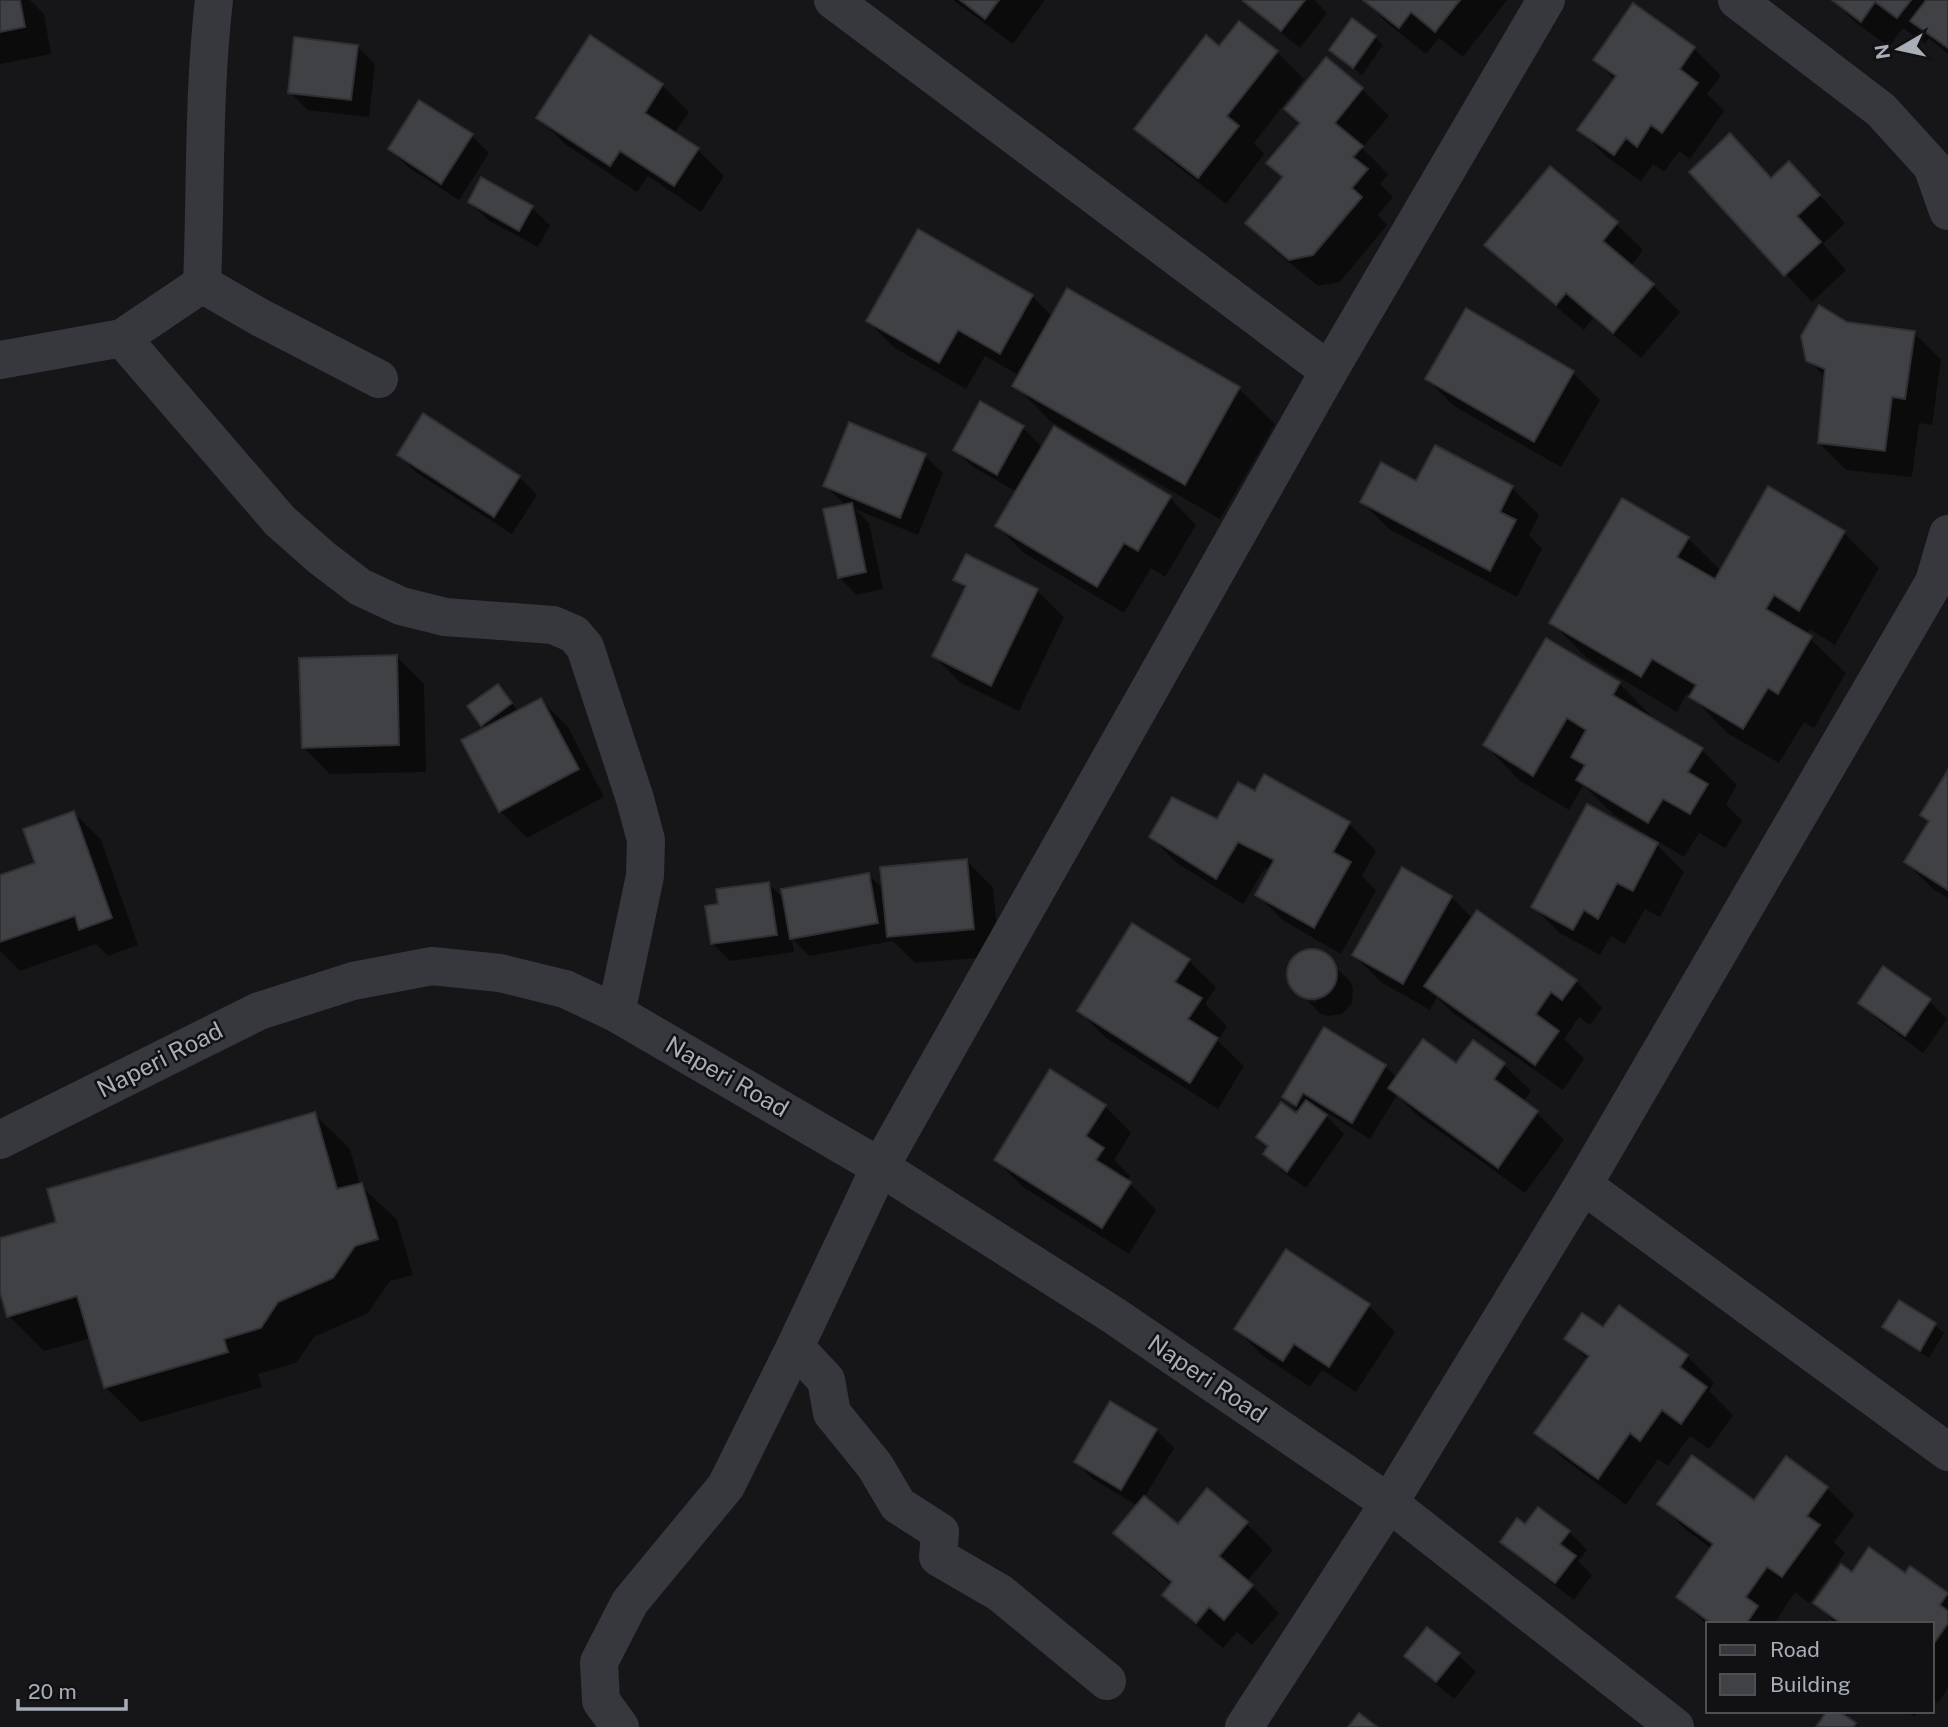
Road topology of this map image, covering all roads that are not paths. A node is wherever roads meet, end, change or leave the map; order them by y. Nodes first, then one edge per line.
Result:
1 (214, 0) edge
2 (832, 0) edge
3 (1546, 0) edge
4 (1737, 0) edge
5 (1948, 211) edge
6 (202, 284) junction
7 (122, 338) junction
8 (0, 360) edge
9 (1329, 371) junction
10 (379, 379) dead end
11 (1948, 534) edge
12 (1941, 586) edge
13 (616, 1013) junction
14 (0, 1140) edge
15 (880, 1167) junction
16 (1583, 1185) junction
17 (795, 1347) junction
18 (1948, 1452) edge
19 (1389, 1503) junction
20 (1107, 1681) dead end
21 (620, 1727) edge
22 (1244, 1727) edge
23 (1675, 1727) edge

1 - 6 street
2 - 9 street
3 - 9 street
4 - 5 street
6 - 7 street
6 - 10 street
7 - 8 street
7 - 13 street
9 - 15 street
11 - 12 street
12 - 16 street
13 - 14 street, Naperi Road
13 - 15 street, Naperi Road
15 - 17 street
15 - 19 street, Naperi Road
16 - 18 street
16 - 19 street
17 - 20 street
17 - 21 street
19 - 22 street
19 - 23 street, Naperi Road

